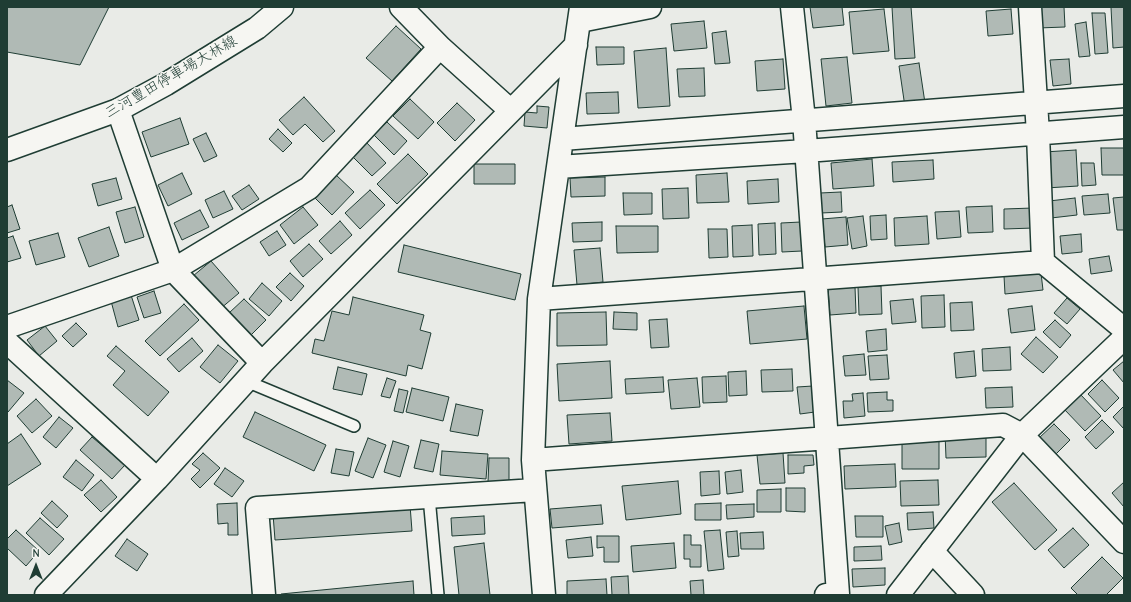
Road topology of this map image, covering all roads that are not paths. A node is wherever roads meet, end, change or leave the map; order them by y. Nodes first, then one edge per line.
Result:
1 (282, 7) edge
2 (401, 7) edge
3 (650, 7) edge
4 (792, 7) edge
5 (1030, 7) edge
6 (581, 14) edge
7 (576, 45) junction
8 (440, 47) junction
9 (1124, 96) edge
10 (1035, 103) junction
11 (118, 110) junction
12 (510, 110) junction
13 (804, 120) junction
14 (1124, 127) edge
15 (1038, 134) junction
16 (562, 139) junction
17 (7, 150) edge
18 (806, 151) junction
19 (558, 167) junction
20 (1042, 262) junction
21 (173, 270) junction
22 (816, 279) junction
23 (539, 299) junction
24 (7, 327) edge
25 (1124, 329) edge
26 (1124, 338) edge
27 (7, 342) edge
28 (262, 363) junction
29 (246, 381) junction
30 (354, 426) dead end
31 (1022, 435) junction
32 (827, 438) junction
33 (533, 460) junction
34 (157, 479) junction
35 (535, 490) junction
36 (429, 497) junction
37 (1124, 542) edge
38 (932, 551) junction
39 (46, 595) edge
40 (264, 595) edge
41 (438, 595) edge
42 (544, 595) edge
43 (835, 595) edge
44 (898, 595) edge
45 (973, 595) edge

1 - 11 street, 三河豊田停車場大林線
2 - 8 street
3 - 6 street
4 - 13 street
5 - 10 street
6 - 7 street
7 - 12 street
7 - 16 street
8 - 12 street
8 - 21 street
9 - 10 street
10 - 13 street
10 - 15 street
11 - 17 street, 三河豊田停車場大林線
11 - 21 street
12 - 28 street
13 - 16 street
13 - 18 street
14 - 15 street
15 - 18 street
15 - 20 street
16 - 19 street
18 - 19 street
18 - 22 street
19 - 23 street
20 - 22 street
20 - 25 street
21 - 24 street
21 - 28 street
22 - 23 street
22 - 32 street
23 - 33 street
26 - 31 street
27 - 34 street
28 - 29 street
29 - 30 lane
29 - 34 street
31 - 32 street
31 - 37 street
31 - 38 street
32 - 33 street
32 - 43 street
33 - 35 street
34 - 39 street
35 - 36 street
35 - 42 street
36 - 40 street
36 - 41 lane
38 - 44 street
38 - 45 street

